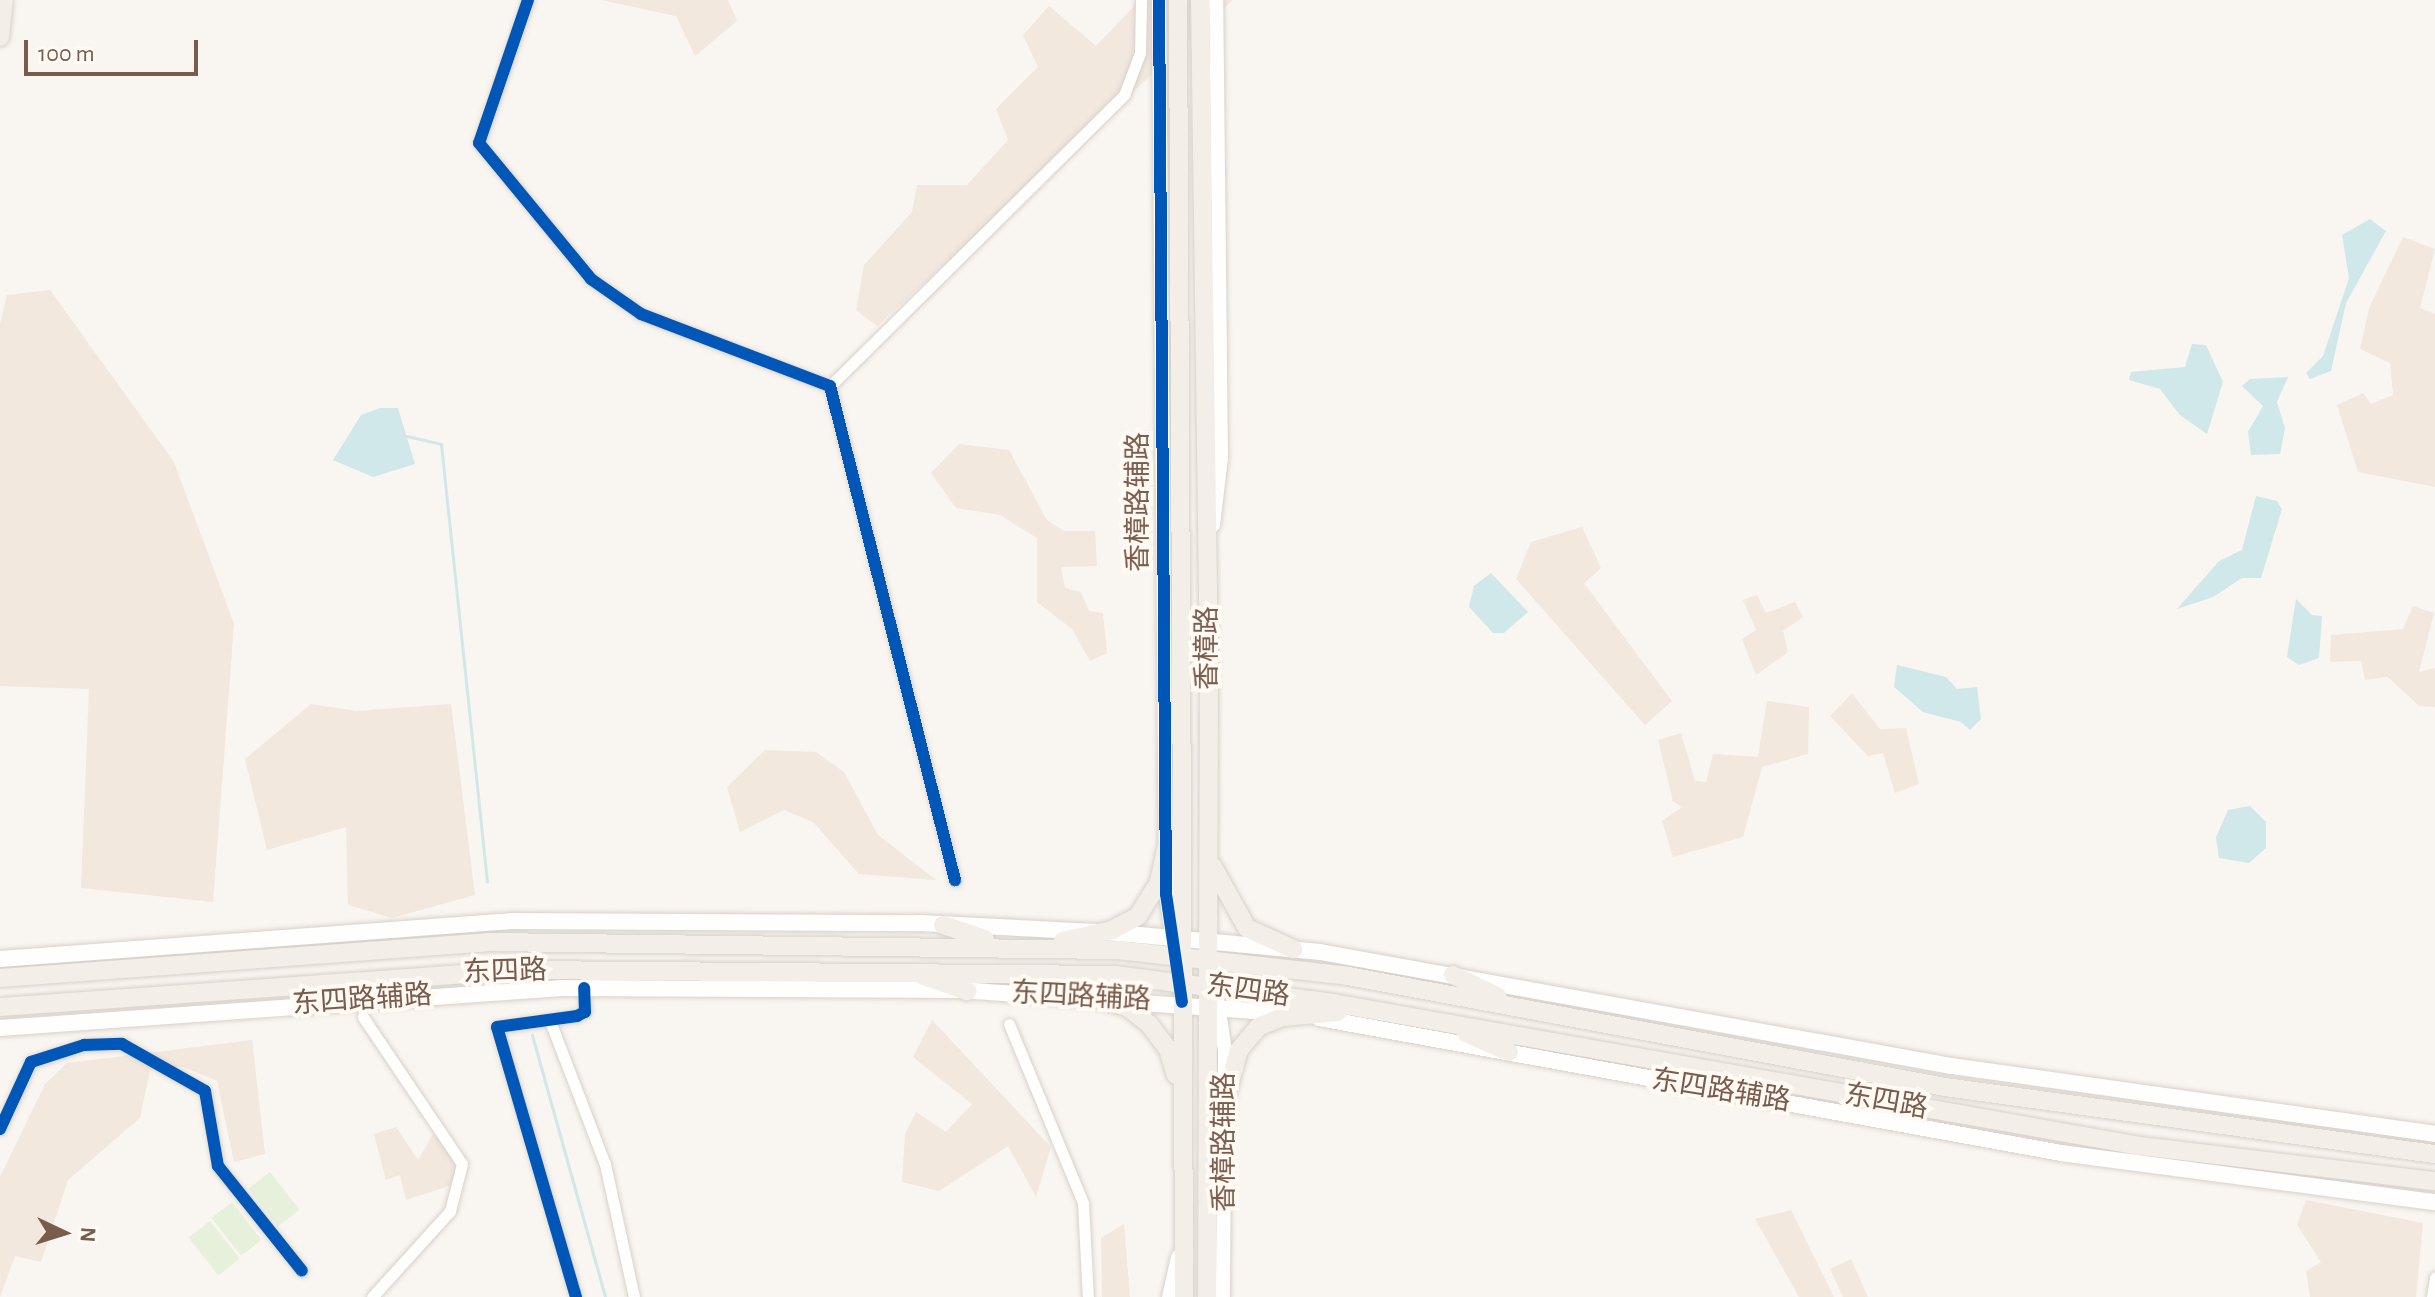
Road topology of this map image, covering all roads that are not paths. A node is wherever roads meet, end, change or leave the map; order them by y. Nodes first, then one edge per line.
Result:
1 (4, 0) edge
2 (528, 0) edge
3 (1141, 0) edge
4 (1159, 0) edge
5 (1178, 0) edge
6 (1215, 1) edge
7 (0, 37) edge
8 (830, 386) junction
9 (1166, 849) junction
10 (1209, 850) junction
11 (955, 880) dead end
12 (943, 925) junction
13 (1102, 932) junction
14 (1003, 945) junction
15 (1036, 946) junction
16 (1178, 946) junction
17 (1293, 949) junction
18 (1209, 952) junction
19 (0, 959) edge
20 (910, 972) junction
21 (1453, 975) junction
22 (0, 978) edge
23 (1181, 982) junction
24 (584, 988) junction
25 (967, 991) junction
26 (1212, 995) junction
27 (1090, 997) junction
28 (1182, 1002) junction
29 (0, 1007) edge
30 (1521, 1008) junction
31 (1375, 1010) junction
32 (1296, 1015) junction
33 (363, 1017) dead end
34 (550, 1021) junction
35 (1442, 1022) junction
36 (1009, 1024) dead end
37 (0, 1028) edge
38 (1509, 1052) junction
39 (1225, 1100) junction
40 (1181, 1102) junction
41 (0, 1129) edge
42 (2435, 1134) edge
43 (2435, 1154) edge
44 (2431, 1182) edge
45 (2435, 1202) edge
46 (1181, 1245) junction
47 (302, 1271) dead end
48 (2435, 1277) edge
49 (372, 1297) edge
50 (576, 1297) edge
51 (634, 1297) edge
52 (1088, 1297) edge
53 (1169, 1297) edge
54 (1184, 1297) edge
55 (1207, 1297) edge
56 (1223, 1297) edge
57 (2432, 1297) edge

1 - 7 main road
2 - 8 street
3 - 8 street
4 - 9 street, 香樟路辅路
5 - 16 main road, 香樟路
6 - 10 main road, 香樟路
8 - 11 street
9 - 13 main road
9 - 16 street, 香樟路辅路
10 - 17 main road
10 - 18 main road, 香樟路
12 - 13 main road
12 - 14 main road
12 - 19 main road
13 - 15 main road
13 - 16 main road
14 - 15 main road, 东四路
14 - 22 main road, 东四路
15 - 16 main road, 东四路
16 - 18 main road, 东四路
16 - 23 main road, 香樟路
17 - 18 main road
17 - 21 main road
18 - 26 main road, 香樟路
18 - 30 main road, 东四路
20 - 23 main road, 东四路
20 - 25 main road
20 - 29 main road, 东四路
21 - 30 main road
21 - 42 main road
23 - 26 main road, 东四路
23 - 28 main road, 香樟路
24 - 25 main road, 东四路辅路
24 - 34 street
24 - 37 main road, 东四路辅路
25 - 27 main road, 东四路辅路
26 - 28 main road, 东四路辅路
26 - 31 main road, 东四路
26 - 32 main road, 东四路辅路
26 - 39 street, 香樟路辅路
26 - 55 main road, 香樟路
27 - 28 main road, 东四路辅路
27 - 40 main road
28 - 40 main road, 香樟路
30 - 43 main road, 东四路
31 - 32 main road
31 - 35 main road, 东四路
32 - 38 main road, 东四路辅路
32 - 39 main road
33 - 49 street
34 - 50 street
34 - 51 street
35 - 38 main road
35 - 44 main road, 东四路
36 - 52 street
38 - 45 main road, 东四路辅路
39 - 56 street, 香樟路辅路
40 - 46 main road, 香樟路
41 - 47 street
46 - 53 street, 香樟路
46 - 54 main road, 香樟路
48 - 57 street

